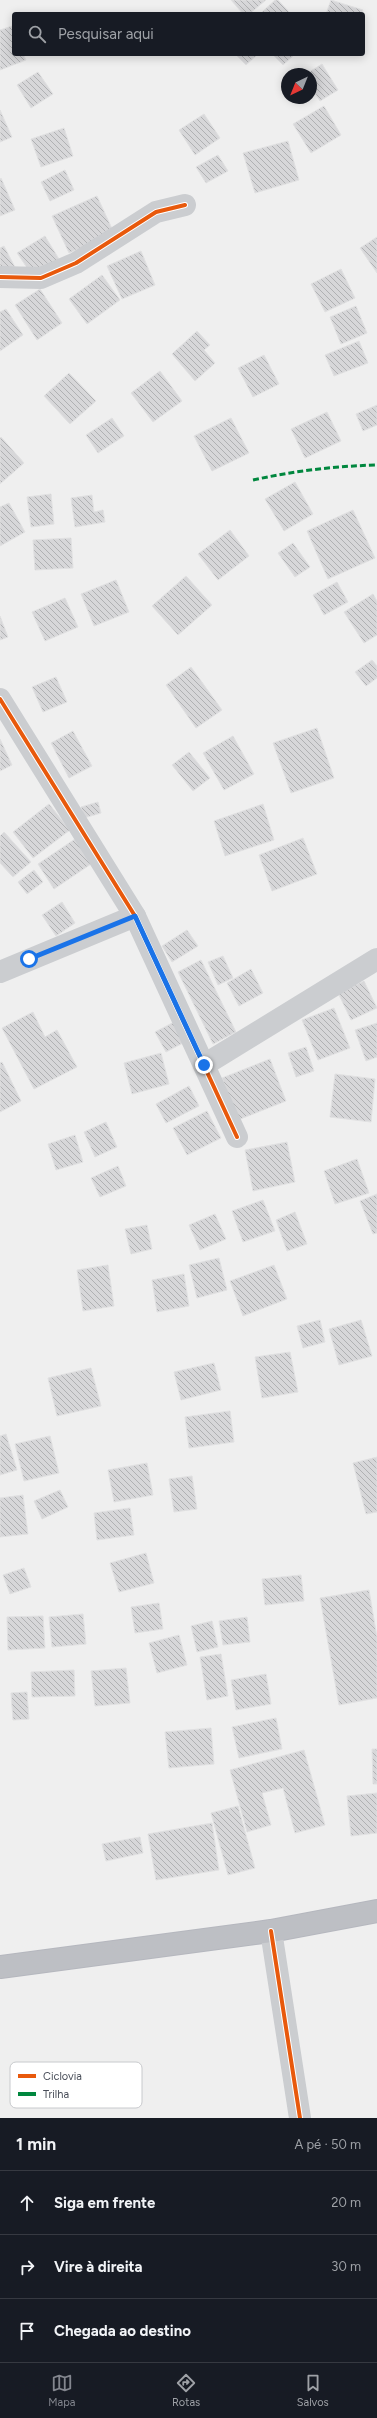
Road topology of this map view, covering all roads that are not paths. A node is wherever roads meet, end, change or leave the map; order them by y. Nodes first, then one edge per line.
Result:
1 (185, 204) dead end
2 (0, 277) edge
3 (0, 699) edge
4 (135, 916) junction
5 (377, 959) edge
6 (0, 972) edge
7 (204, 1065) junction
8 (237, 1137) dead end
9 (377, 1911) edge
10 (271, 1930) junction
11 (0, 1967) edge
12 (300, 2118) edge

1 - 2 street
3 - 4 street
4 - 6 street
4 - 7 street
5 - 7 street
7 - 8 street
9 - 10 highway
10 - 11 highway
10 - 12 street

